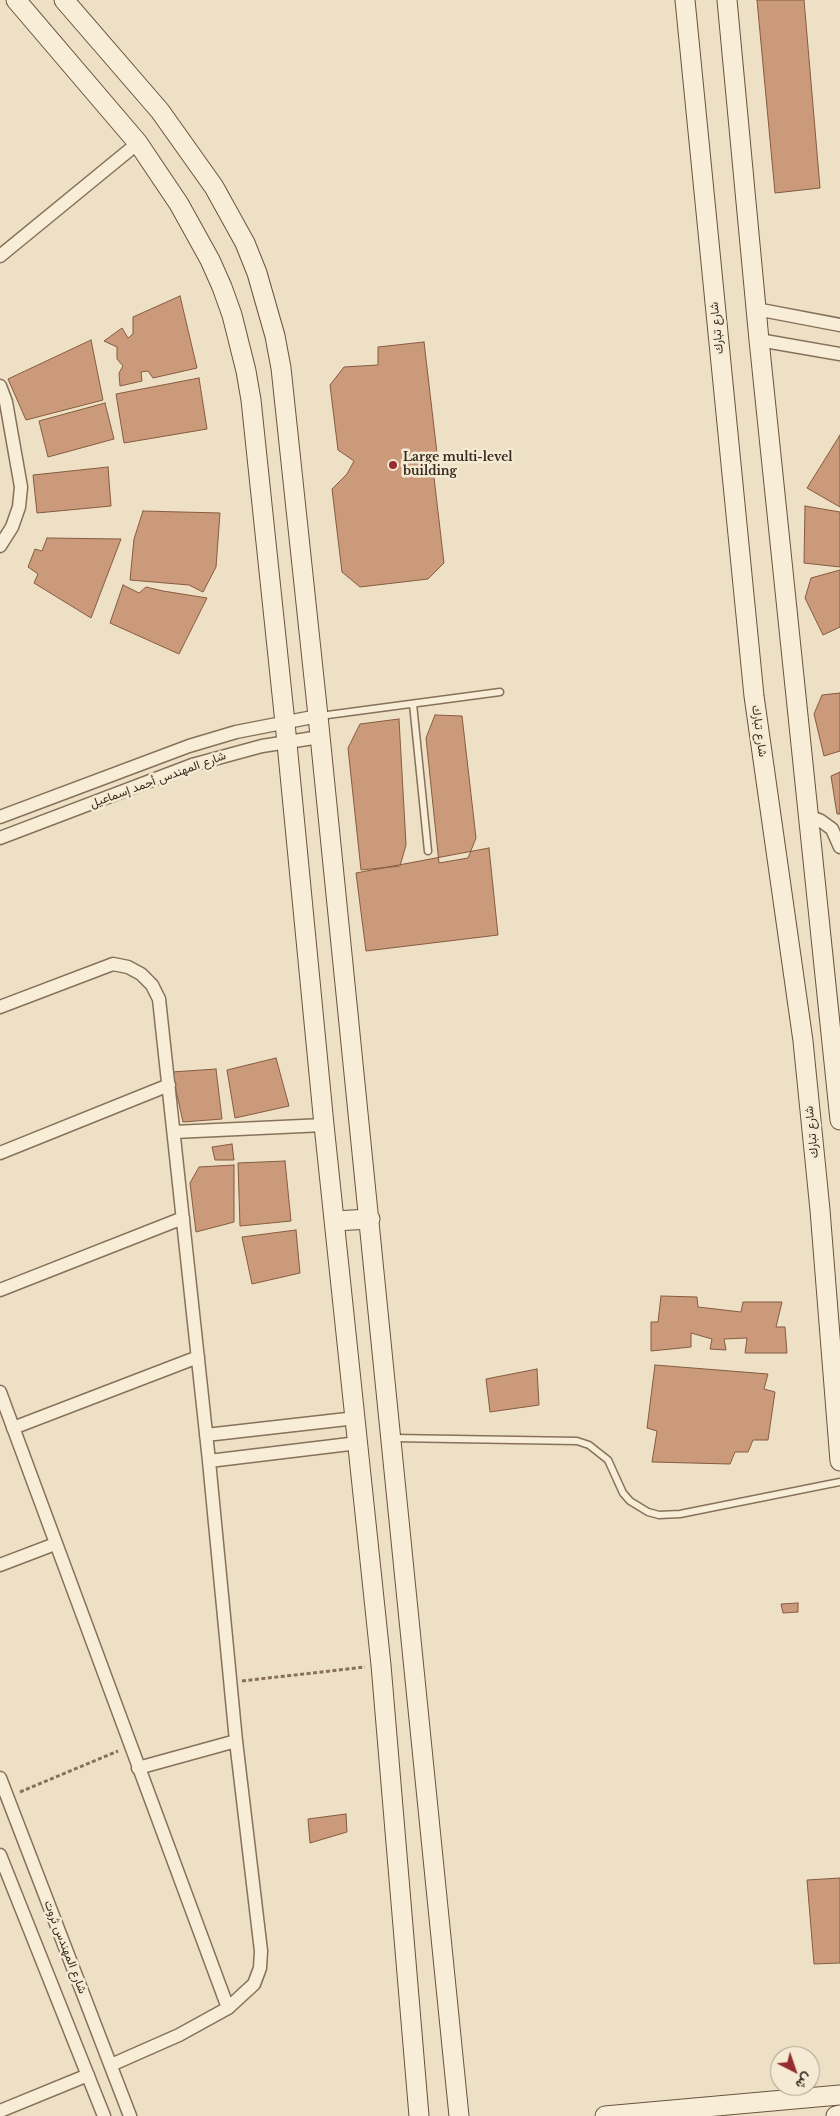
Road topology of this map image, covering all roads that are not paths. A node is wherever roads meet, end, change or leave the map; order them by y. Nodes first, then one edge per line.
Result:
1 (16, 0) edge
2 (64, 0) edge
3 (685, 0) edge
4 (727, 0) edge
5 (138, 143) junction
6 (0, 256) edge
7 (756, 309) junction
8 (840, 325) edge
9 (759, 340) junction
10 (840, 354) edge
11 (0, 386) edge
12 (0, 546) edge
13 (500, 692) dead end
14 (413, 704) junction
15 (318, 716) junction
16 (285, 723) junction
17 (320, 737) junction
18 (286, 742) junction
19 (809, 816) junction
20 (0, 817) edge
21 (0, 838) edge
22 (840, 846) edge
23 (428, 851) dead end
24 (0, 1007) edge
25 (169, 1086) junction
26 (840, 1120) edge
27 (324, 1126) junction
28 (174, 1132) junction
29 (0, 1153) edge
30 (184, 1218) junction
31 (370, 1219) junction
32 (334, 1222) junction
33 (0, 1290) edge
34 (198, 1357) junction
35 (0, 1392) edge
36 (356, 1418) junction
37 (13, 1428) junction
38 (206, 1435) junction
39 (392, 1438) junction
40 (358, 1443) junction
41 (209, 1461) junction
42 (840, 1461) edge
43 (840, 1482) edge
44 (55, 1544) junction
45 (0, 1565) edge
46 (236, 1741) junction
47 (138, 1768) junction
48 (0, 1778) edge
49 (0, 1855) edge
50 (228, 2008) junction
51 (111, 2065) junction
52 (88, 2075) junction
53 (840, 2095) edge
54 (0, 2111) edge
55 (840, 2115) edge
56 (104, 2116) edge
57 (130, 2116) edge
58 (418, 2116) edge
59 (459, 2116) edge
60 (604, 2116) edge
61 (836, 2116) edge

1 - 5 street
2 - 15 street
3 - 42 street, شارع تبارك
4 - 7 street
5 - 6 street
5 - 16 street
7 - 8 street
7 - 9 street
9 - 10 street
9 - 19 street
11 - 12 street
13 - 14 lane
14 - 15 lane
14 - 23 lane
15 - 16 street, شارع المهندس أحمد إسماعيل
15 - 17 street
16 - 18 street
16 - 20 street, شارع المهندس أحمد إسماعيل
17 - 18 street, شارع المهندس أحمد إسماعيل
17 - 31 street
18 - 21 street, شارع المهندس أحمد إسماعيل
18 - 27 street
19 - 22 street
19 - 26 street
24 - 25 street
25 - 28 street
25 - 29 street
27 - 28 street
27 - 32 street
28 - 30 street
30 - 33 street
30 - 34 street
31 - 32 street
31 - 39 street
32 - 36 street
34 - 37 street
34 - 38 street
35 - 37 street
36 - 38 street
36 - 40 street
37 - 44 street
38 - 41 street
39 - 43 lane
39 - 59 street
40 - 41 street
40 - 58 street
41 - 46 street
44 - 45 street
44 - 47 street
46 - 47 street
46 - 50 street
47 - 50 street
48 - 51 street, شارع المهندس ثروت
49 - 52 street, شارع المهندس ثروت
50 - 51 street
51 - 57 street, شارع المهندس ثروت
52 - 54 street
52 - 56 street, شارع المهندس ثروت
53 - 60 street
55 - 61 street

